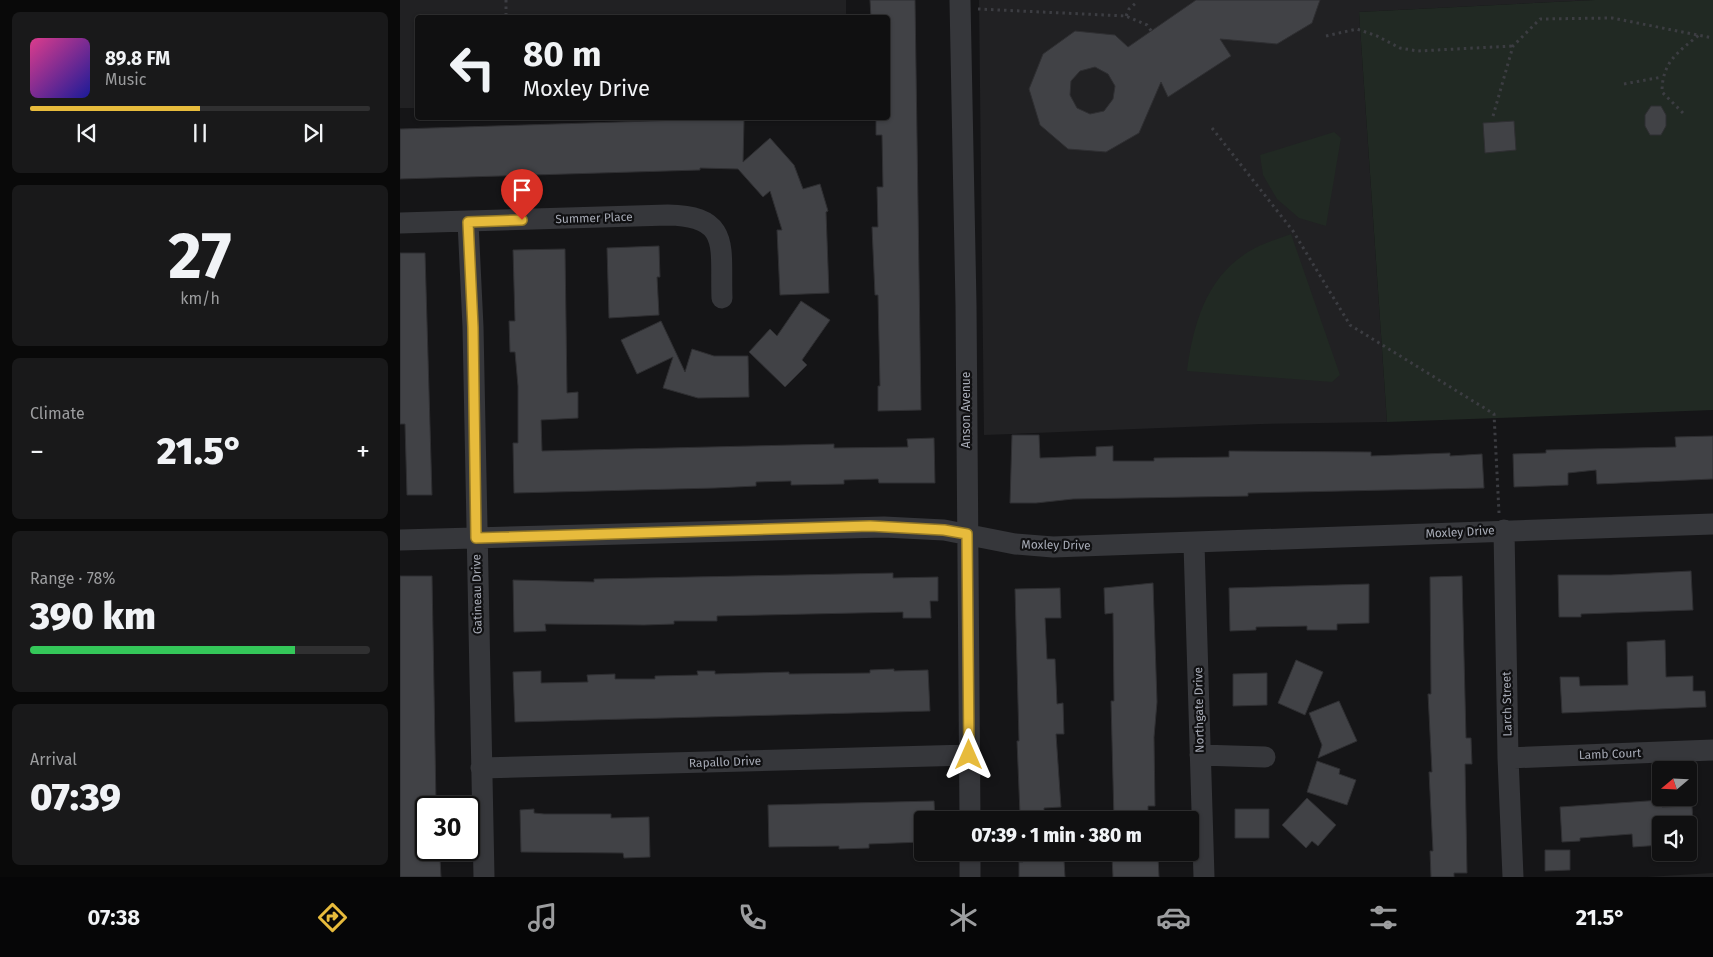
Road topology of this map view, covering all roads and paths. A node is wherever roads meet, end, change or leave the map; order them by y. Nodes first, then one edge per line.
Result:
1 (506, 0) edge
2 (1137, 2) dead end
3 (960, 4) edge
4 (506, 15) edge
5 (1126, 16) junction
6 (1152, 32) dead end
7 (1699, 34) junction
8 (1326, 36) dead end
9 (1713, 38) edge
10 (1513, 46) junction
11 (1662, 77) junction
12 (1624, 84) dead end
13 (1683, 114) dead end
14 (1493, 116) dead end
15 (1212, 128) dead end
16 (468, 222) junction
17 (400, 223) edge
18 (722, 298) dead end
19 (1713, 524) edge
20 (1504, 530) junction
21 (967, 534) junction
22 (476, 538) junction
23 (400, 540) edge
24 (1194, 544) junction
25 (1713, 750) edge
26 (969, 755) junction
27 (1200, 755) junction
28 (1265, 757) dead end
29 (1508, 758) junction
30 (481, 768) junction
31 (970, 811) edge
32 (970, 861) edge
33 (484, 877) edge
34 (970, 877) edge
35 (1204, 877) edge
36 (1513, 877) edge

1 - 4 path
2 - 5 path
3 - 5 path
3 - 21 street, Anson Avenue
5 - 6 path
7 - 9 path
7 - 10 path
7 - 11 path
8 - 10 path
10 - 14 path
11 - 12 path
11 - 13 path
15 - 20 path
16 - 17 street, Summer Place
16 - 18 street, Summer Place
16 - 22 street, Gatineau Drive
19 - 20 street, Moxley Drive
20 - 24 street, Moxley Drive
20 - 29 street, Larch Street
21 - 22 street, Moxley Drive
21 - 24 street, Moxley Drive
21 - 26 street, Anson Avenue
22 - 23 street, Moxley Drive
22 - 30 street, Gatineau Drive
24 - 27 street, Northgate Drive
25 - 29 street, Lamb Court
26 - 30 street, Rapallo Drive
26 - 31 street, Anson Avenue
27 - 28 street
27 - 35 street, Northgate Drive
29 - 36 street, Larch Street
30 - 33 street, Gatineau Drive
32 - 34 street

